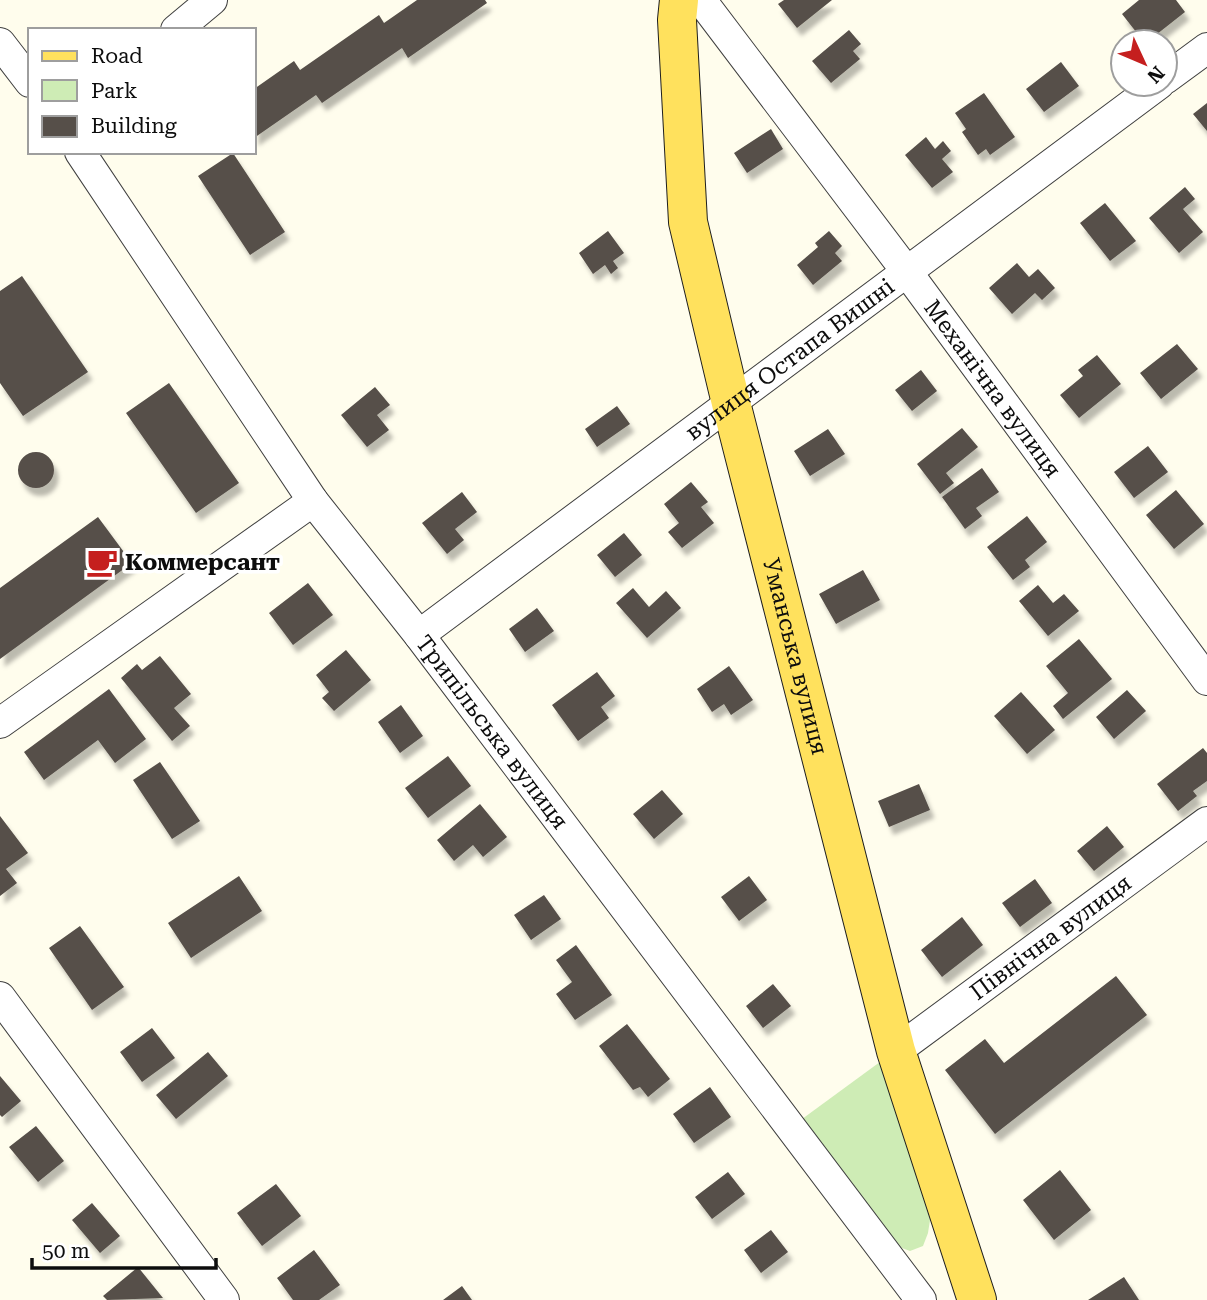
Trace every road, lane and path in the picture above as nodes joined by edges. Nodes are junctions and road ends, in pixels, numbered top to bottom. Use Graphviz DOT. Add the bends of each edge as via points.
graph roads {
  1 [pos="212,0"];
  2 [pos="679,0"];
  3 [pos="701,0"];
  4 [pos="178,28"];
  5 [pos="0,43"];
  6 [pos="1207,48"];
  7 [pos="1179,69"];
  8 [pos="28,79"];
  9 [pos="1140,98"];
  10 [pos="81,154"];
  11 [pos="907,272"];
  12 [pos="731,403"];
  13 [pos="313,501"];
  14 [pos="419,635"];
  15 [pos="1207,680"];
  16 [pos="0,723"];
  17 [pos="1207,822"];
  18 [pos="0,998"];
  19 [pos="895,1051"];
  20 [pos="224,1300"];
  21 [pos="921,1300"];
  22 [pos="977,1300"];
  1 -- 4 [label="street"];
  2 -- 12 [label="main road, Уманська вулиця" via="688,222"];
  3 -- 11 [label="street, Механічна вулиця"];
  5 -- 8 [label="street"];
  6 -- 7 [label="street"];
  9 -- 11 [label="street, вулиця Остапа Вишні"];
  10 -- 13 [label="street, Трипільська вулиця"];
  11 -- 12 [label="street, вулиця Остапа Вишні"];
  11 -- 15 [label="street, Механічна вулиця"];
  12 -- 14 [label="street, вулиця Остапа Вишні"];
  12 -- 19 [label="main road, Уманська вулиця"];
  13 -- 14 [label="street, Трипільська вулиця"];
  13 -- 16 [label="street"];
  14 -- 21 [label="street, Трипільська вулиця"];
  17 -- 19 [label="street, Північна вулиця"];
  18 -- 20 [label="street"];
  19 -- 22 [label="main road, Уманська вулиця"];
}
